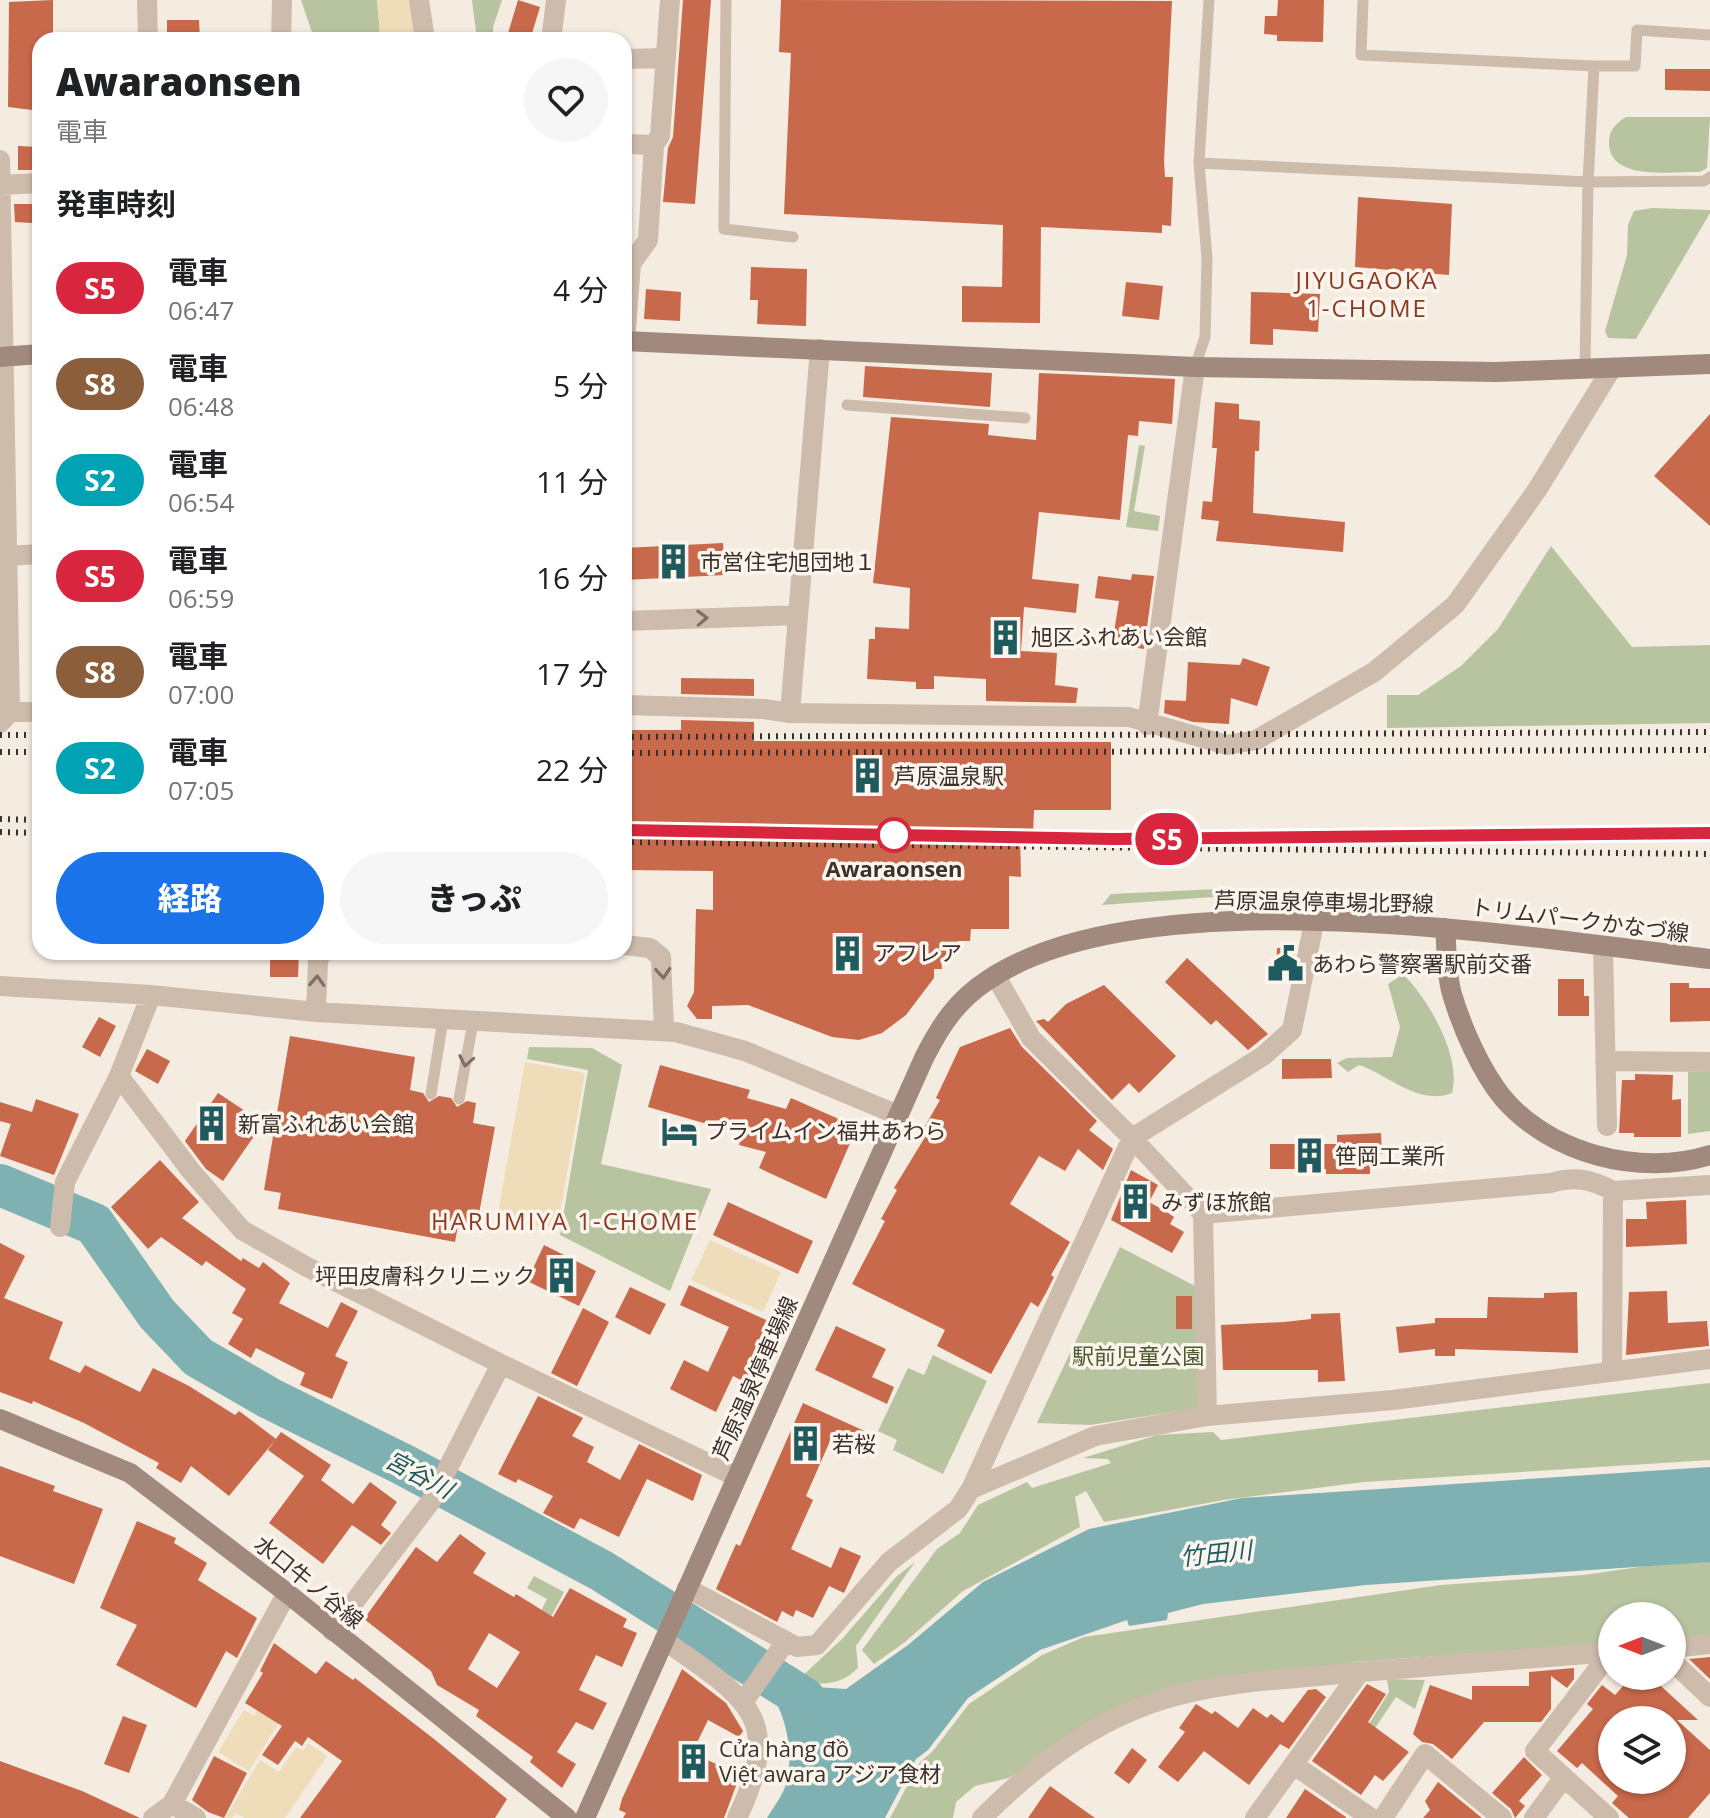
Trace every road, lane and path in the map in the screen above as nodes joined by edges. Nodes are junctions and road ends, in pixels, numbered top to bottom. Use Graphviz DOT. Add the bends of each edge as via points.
graph roads {
  1 [pos="147,0"];
  2 [pos="282,0"];
  3 [pos="419,0"];
  4 [pos="670,0"];
  5 [pos="726,0"];
  6 [pos="1209,0"];
  7 [pos="1363,0"];
  8 [pos="556,1"];
  9 [pos="148,32"];
  10 [pos="281,32"];
  11 [pos="424,32"];
  12 [pos="552,32"];
  13 [pos="1710,35"];
  14 [pos="666,58"];
  15 [pos="632,59"];
  16 [pos="1594,66"];
  17 [pos="632,144"];
  18 [pos="654,145"];
  19 [pos="0,160"];
  20 [pos="1199,163"];
  21 [pos="1710,177"];
  22 [pos="1588,182"];
  23 [pos="32,183"];
  24 [pos="0,185"];
  25 [pos="793,237"];
  26 [pos="632,263"];
  27 [pos="632,342"];
  28 [pos="820,349"];
  29 [pos="32,355"];
  30 [pos="1,357"];
  31 [pos="1710,364"];
  32 [pos="1195,367"];
  33 [pos="1585,368"];
  34 [pos="1612,368"];
  35 [pos="847,405"];
  36 [pos="1025,418"];
  37 [pos="32,554"];
  38 [pos="7,556"];
  39 [pos="797,615"];
  40 [pos="632,621"];
  41 [pos="632,705"];
  42 [pos="32,713"];
  43 [pos="790,713"];
  44 [pos="5,717"];
  45 [pos="1147,725"];
  46 [pos="1314,923"];
  47 [pos="1445,928"];
  48 [pos="632,946"];
  49 [pos="1603,947"];
  50 [pos="1710,959"];
  51 [pos="318,960"];
  52 [pos="995,975"];
  53 [pos="0,986"];
  54 [pos="151,995"];
  55 [pos="316,1012"];
  56 [pos="443,1020"];
  57 [pos="473,1022"];
  58 [pos="664,1031"];
  59 [pos="1605,1061"];
  60 [pos="1710,1062"];
  61 [pos="119,1076"];
  62 [pos="431,1094"];
  63 [pos="459,1099"];
  64 [pos="898,1115"];
  65 [pos="1607,1126"];
  66 [pos="1132,1138"];
  67 [pos="1710,1155"];
  68 [pos="1710,1185"];
  69 [pos="1613,1191"];
  70 [pos="1203,1214"];
  71 [pos="60,1223"];
  72 [pos="1710,1359"];
  73 [pos="501,1364"];
  74 [pos="1612,1369"];
  75 [pos="1207,1416"];
  76 [pos="0,1419"];
  77 [pos="737,1477"];
  78 [pos="971,1489"];
  79 [pos="287,1593"];
  80 [pos="683,1596"];
  81 [pos="332,1631"];
  82 [pos="664,1640"];
  83 [pos="786,1641"];
  84 [pos="1710,1644"];
  85 [pos="1686,1647"];
  86 [pos="1598,1653"];
  87 [pos="1598,1670"];
  88 [pos="1360,1672"];
  89 [pos="1686,1674"];
  90 [pos="1710,1697"];
  91 [pos="744,1701"];
  92 [pos="1294,1765"];
  93 [pos="1564,1777"];
  94 [pos="172,1804"];
  95 [pos="153,1818"];
  96 [pos="196,1818"];
  97 [pos="567,1818"];
  98 [pos="585,1818"];
  99 [pos="737,1818"];
  100 [pos="982,1818"];
  101 [pos="1255,1818"];
  102 [pos="1371,1818"];
  103 [pos="1383,1818"];
  104 [pos="1502,1818"];
  105 [pos="1534,1818"];
  106 [pos="1609,1818"];
  1 -- 9 [label="street"];
  2 -- 10 [label="street"];
  3 -- 11 [label="street"];
  4 -- 14 [label="street"];
  5 -- 25 [label="lane" via="724,229"];
  6 -- 20 [label="lane"];
  7 -- 16 [label="lane" via="1361,55"];
  8 -- 12 [label="street"];
  13 -- 16 [label="lane" via="1637,30 1635,66"];
  14 -- 15 [label="street"];
  14 -- 18 [label="street" via="660,136"];
  16 -- 22 [label="lane"];
  17 -- 18 [label="street"];
  18 -- 26 [label="street" via="648,240"];
  19 -- 24 [label="street"];
  20 -- 22 [label="lane"];
  20 -- 32 [label="lane" via="1207,258 1205,337"];
  21 -- 22 [label="lane"];
  22 -- 33 [label="lane"];
  23 -- 24 [label="street"];
  24 -- 30 [label="street"];
  27 -- 28 [label="main road"];
  28 -- 32 [label="main road"];
  28 -- 39 [label="street"];
  29 -- 30 [label="main road"];
  30 -- 38 [label="street"];
  31 -- 34 [label="main road"];
  32 -- 33 [label="main road" via="1496,372"];
  32 -- 45 [label="street"];
  33 -- 34 [label="main road"];
  34 -- 45 [label="street" via="1537,490 1455,605 1374,672 1256,740 1227,745"];
  35 -- 36 [label="lane"];
  37 -- 38 [label="street"];
  38 -- 44 [label="street"];
  40 -- 39 [label="street, one-way"];
  39 -- 43 [label="street"];
  41 -- 43 [label="street"];
  42 -- 44 [label="street"];
  43 -- 45 [label="street" via="1129,717"];
  46 -- 47 [label="main road, 芦原温泉停車場北野線"];
  46 -- 52 [label="main road, 芦原温泉停車場北野線" via="1174,926 1109,935 1032,957"];
  46 -- 66 [label="street" via="1292,1030 1263,1056"];
  47 -- 49 [label="main road, トリムパークかなづ線"];
  47 -- 67 [label="main road, 芦原温泉停車場北野線" via="1451,992 1459,1013 1486,1071 1521,1116 1570,1146 1608,1158 1654,1162"];
  48 -- 58 [label="street, one-way" via="650,948 661,957"];
  49 -- 50 [label="main road, トリムパークかなづ線"];
  49 -- 59 [label="street"];
  55 -- 51 [label="street, one-way"];
  52 -- 64 [label="main road, 芦原温泉停車場線" via="972,991 940,1027"];
  52 -- 66 [label="street" via="1031,1038"];
  53 -- 54 [label="street"];
  54 -- 55 [label="street"];
  54 -- 61 [label="street"];
  55 -- 56 [label="street"];
  56 -- 57 [label="street"];
  56 -- 62 [label="lane"];
  57 -- 58 [label="street"];
  57 -- 63 [label="lane, one-way"];
  58 -- 64 [label="street" via="745,1051"];
  59 -- 60 [label="street"];
  59 -- 65 [label="street"];
  61 -- 71 [label="street" via="65,1182"];
  61 -- 73 [label="street" via="242,1230"];
  64 -- 77 [label="main road, 芦原温泉停車場線"];
  66 -- 70 [label="street"];
  66 -- 78 [label="street"];
  68 -- 69 [label="street"];
  69 -- 70 [label="street" via="1571,1177"];
  69 -- 74 [label="street"];
  70 -- 75 [label="street"];
  72 -- 74 [label="street"];
  73 -- 77 [label="street"];
  73 -- 81 [label="street" via="431,1501"];
  74 -- 75 [label="street" via="1393,1400"];
  75 -- 78 [label="street" via="1095,1436"];
  76 -- 79 [label="main road, 水口牛ノ谷線" via="130,1473"];
  77 -- 80 [label="main road, 芦原温泉停車場線"];
  78 -- 83 [label="street" via="958,1509 889,1562 817,1645 797,1647"];
  79 -- 81 [label="main road, 水口牛ノ谷線"];
  79 -- 94 [label="street"];
  80 -- 82 [label="main road, 芦原温泉停車場線"];
  80 -- 83 [label="street"];
  81 -- 97 [label="main road, 水口牛ノ谷線"];
  82 -- 91 [label="street"];
  82 -- 98 [label="main road, 芦原温泉停車場線"];
  83 -- 91 [label="street"];
  84 -- 85 [label="street"];
  86 -- 88 [label="street"];
  87 -- 93 [label="street" via="1535,1751"];
  88 -- 92 [label="street"];
  88 -- 100 [label="street" via="1201,1691 1140,1707 1083,1734 1026,1775"];
  89 -- 90 [label="street"];
  91 -- 99 [label="street" via="759,1737 753,1784"];
  92 -- 101 [label="street"];
  92 -- 102 [label="street"];
  93 -- 105 [label="street"];
  93 -- 106 [label="street"];
  94 -- 95 [label="street"];
  94 -- 96 [label="street"];
  103 -- 104 [label="street" via="1425,1754"];
}
